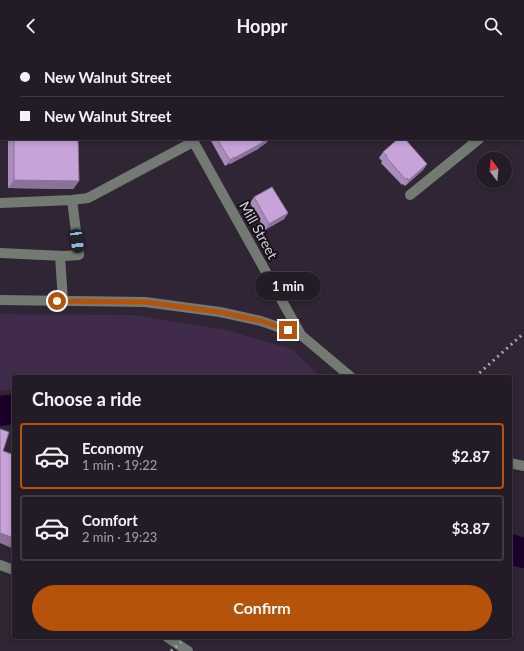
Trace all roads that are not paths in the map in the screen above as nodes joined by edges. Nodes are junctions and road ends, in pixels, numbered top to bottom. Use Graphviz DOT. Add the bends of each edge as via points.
graph roads {
  1 [pos="192,140"];
  2 [pos="477,140"];
  3 [pos="410,195"];
  4 [pos="72,200"];
  5 [pos="0,204"];
  6 [pos="0,254"];
  7 [pos="60,256"];
  8 [pos="0,300"];
  9 [pos="64,301"];
  10 [pos="301,335"];
  11 [pos="349,375"];
  12 [pos="512,463"];
  13 [pos="524,466"];
  14 [pos="0,565"];
  15 [pos="12,569"];
  16 [pos="170,639"];
  17 [pos="188,651"];
  1 -- 4 [label="street" via="88,198"];
  1 -- 10 [label="street, Mill Street"];
  2 -- 3 [label="street"];
  4 -- 5 [label="street"];
  4 -- 7 [label="street" via="79,255"];
  6 -- 7 [label="street"];
  7 -- 9 [label="street"];
  8 -- 9 [label="street"];
  9 -- 10 [label="street" via="145,302 220,312 261,321"];
  10 -- 11 [label="street"];
  12 -- 13 [label="street"];
  14 -- 15 [label="street"];
  16 -- 17 [label="street"];
}
